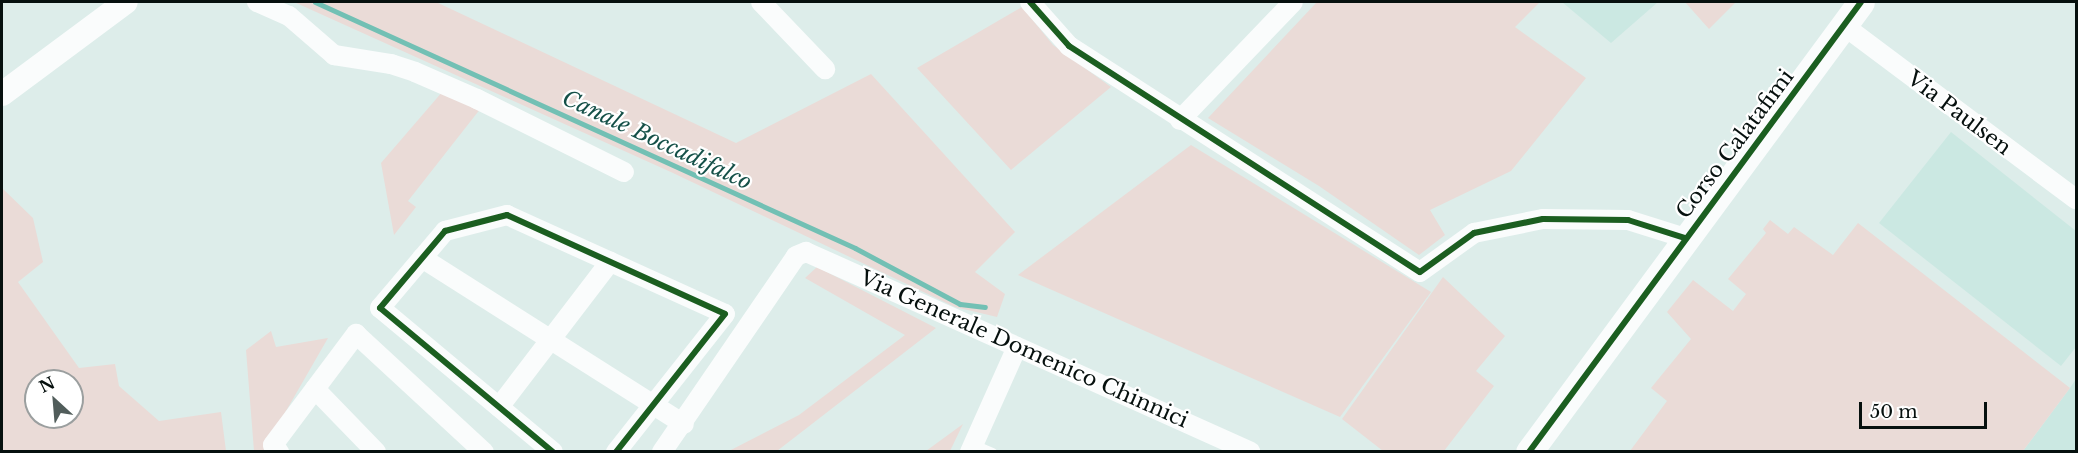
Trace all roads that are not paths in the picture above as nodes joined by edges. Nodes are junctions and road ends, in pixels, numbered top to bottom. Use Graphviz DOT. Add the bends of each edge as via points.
graph roads {
  1 [pos="126,2"];
  2 [pos="257,2"];
  3 [pos="761,2"];
  4 [pos="1030,2"];
  5 [pos="1293,2"];
  6 [pos="1862,2"];
  7 [pos="1843,25"];
  8 [pos="825,69"];
  9 [pos="2,94"];
  10 [pos="1180,120"];
  11 [pos="624,172"];
  12 [pos="2076,199"];
  13 [pos="1685,238"];
  14 [pos="423,258"];
  15 [pos="610,262"];
  16 [pos="552,338"];
  17 [pos="1017,347"];
  18 [pos="315,389"];
  19 [pos="655,403"];
  20 [pos="499,407"];
  21 [pos="684,424"];
  22 [pos="473,448"];
  23 [pos="972,448"];
  24 [pos="279,452"];
  25 [pos="376,452"];
  26 [pos="553,452"];
  27 [pos="616,452"];
  28 [pos="662,452"];
  29 [pos="992,452"];
  30 [pos="1251,452"];
  31 [pos="1529,452"];
  1 -- 9 [label="street"];
  2 -- 11 [label="street" via="289,16 334,55 400,66 477,99"];
  3 -- 8 [label="street"];
  4 -- 10 [label="street" via="1069,46"];
  5 -- 10 [label="street"];
  6 -- 7 [label="main road, Corso Calatafimi"];
  7 -- 12 [label="street, Via Paulsen"];
  7 -- 13 [label="main road, Corso Calatafimi"];
  10 -- 13 [label="street" via="1420,272 1474,233 1543,219 1628,220"];
  13 -- 31 [label="main road, Corso Calatafimi"];
  14 -- 15 [label="street" via="445,231 507,215"];
  14 -- 16 [label="street"];
  14 -- 20 [label="street" via="380,308"];
  15 -- 16 [label="street"];
  15 -- 19 [label="street" via="724,314"];
  16 -- 19 [label="street"];
  16 -- 20 [label="street"];
  17 -- 21 [label="street, Via Generale Domenico Chinnici" via="806,252 796,256"];
  17 -- 23 [label="street"];
  17 -- 30 [label="street, Via Generale Domenico Chinnici"];
  18 -- 22 [label="street" via="356,334"];
  18 -- 24 [label="street" via="273,445"];
  18 -- 25 [label="street"];
  19 -- 21 [label="street"];
  19 -- 27 [label="street"];
  20 -- 26 [label="street"];
  21 -- 28 [label="street"];
  23 -- 29 [label="lane"];
}
